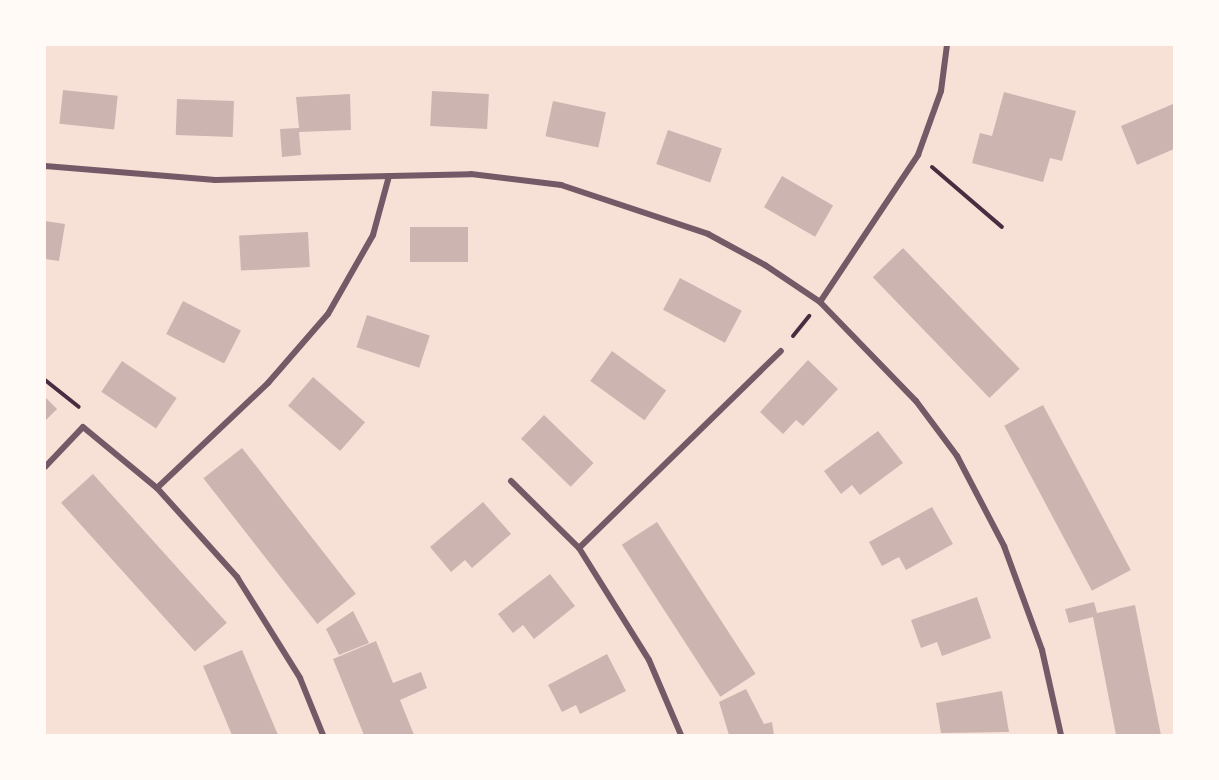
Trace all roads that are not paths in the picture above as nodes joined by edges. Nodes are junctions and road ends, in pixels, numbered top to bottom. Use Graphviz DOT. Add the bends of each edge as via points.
graph roads {
  1 [pos="946,45"];
  2 [pos="45,166"];
  3 [pos="389,176"];
  4 [pos="820,302"];
  5 [pos="781,351"];
  6 [pos="45,468"];
  7 [pos="511,481"];
  8 [pos="157,488"];
  9 [pos="579,548"];
  10 [pos="323,735"];
  11 [pos="681,735"];
  12 [pos="1061,735"];
  1 -- 4 [label="street" via="941,91 918,154"];
  2 -- 3 [label="street" via="215,180"];
  3 -- 4 [label="street" via="471,174 561,185 636,206 708,234"];
  3 -- 8 [label="street" via="373,235 328,314 268,383"];
  4 -- 12 [label="street" via="916,400 957,456 1007,557 1041,650"];
  5 -- 9 [label="street"];
  6 -- 8 [label="street" via="83,428"];
  7 -- 9 [label="street"];
  8 -- 10 [label="street" via="237,577 300,678"];
  9 -- 11 [label="street" via="649,660"];
}
